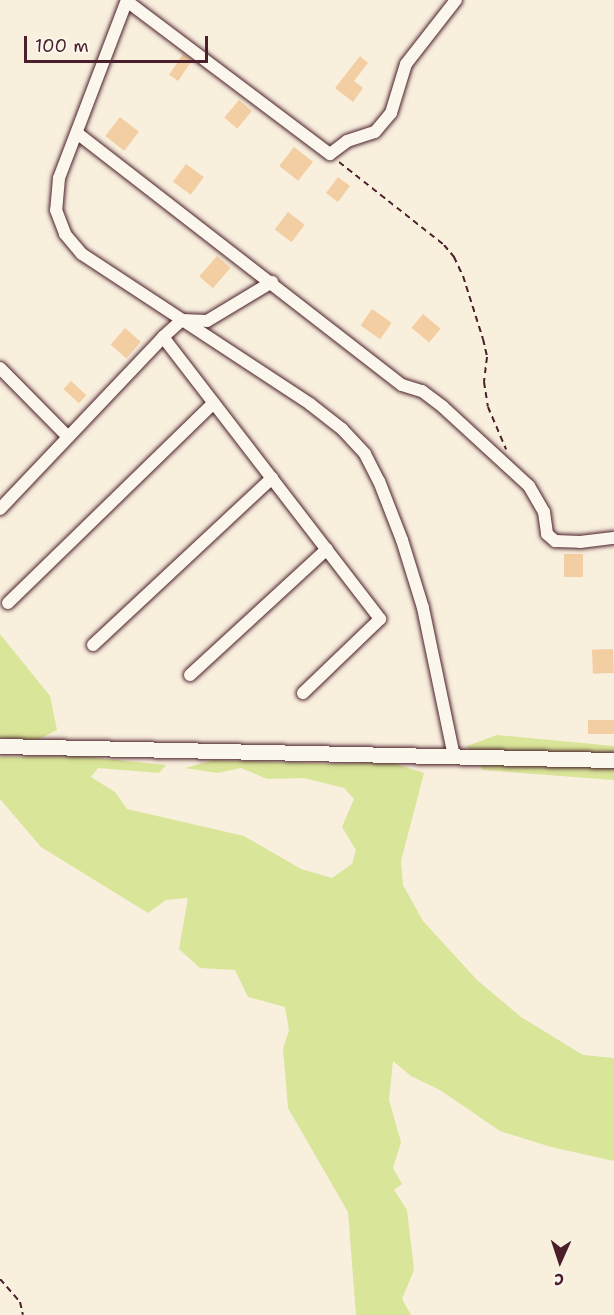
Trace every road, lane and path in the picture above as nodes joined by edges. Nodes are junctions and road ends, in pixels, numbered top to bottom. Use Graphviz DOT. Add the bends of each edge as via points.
graph roads {
  1 [pos="456,0"];
  2 [pos="128,1"];
  3 [pos="77,133"];
  4 [pos="330,154"];
  5 [pos="272,282"];
  6 [pos="182,320"];
  7 [pos="163,337"];
  8 [pos="0,368"];
  9 [pos="214,403"];
  10 [pos="69,437"];
  11 [pos="518,476"];
  12 [pos="272,478"];
  13 [pos="0,509"];
  14 [pos="614,538"];
  15 [pos="327,549"];
  16 [pos="8,603"];
  17 [pos="93,645"];
  18 [pos="190,675"];
  19 [pos="303,693"];
  20 [pos="0,746"];
  21 [pos="454,756"];
  22 [pos="614,760"];
  23 [pos="0,1279"];
  24 [pos="23,1315"];
  1 -- 4 [label="street" via="406,64 391,113 375,132 347,141"];
  2 -- 3 [label="street"];
  2 -- 4 [label="street"];
  3 -- 5 [label="street"];
  3 -- 6 [label="street" via="59,178 56,210 65,234 82,254"];
  4 -- 11 [label="path" via="444,245 453,257 464,276 483,339 488,407"];
  5 -- 6 [label="street" via="207,321"];
  5 -- 11 [label="street" via="402,385 422,391 443,407"];
  6 -- 7 [label="street"];
  6 -- 21 [label="street" via="310,404 342,429 365,454 402,540 423,608"];
  7 -- 9 [label="street"];
  7 -- 10 [label="street"];
  8 -- 10 [label="street"];
  9 -- 12 [label="street"];
  9 -- 16 [label="street"];
  10 -- 13 [label="street"];
  11 -- 14 [label="street" via="529,486 544,512 547,534 555,541 580,543"];
  12 -- 15 [label="street"];
  12 -- 17 [label="street"];
  15 -- 18 [label="street"];
  15 -- 19 [label="street" via="380,619"];
  20 -- 21 [label="street"];
  21 -- 22 [label="street"];
  23 -- 24 [label="path" via="20,1302"];
}
